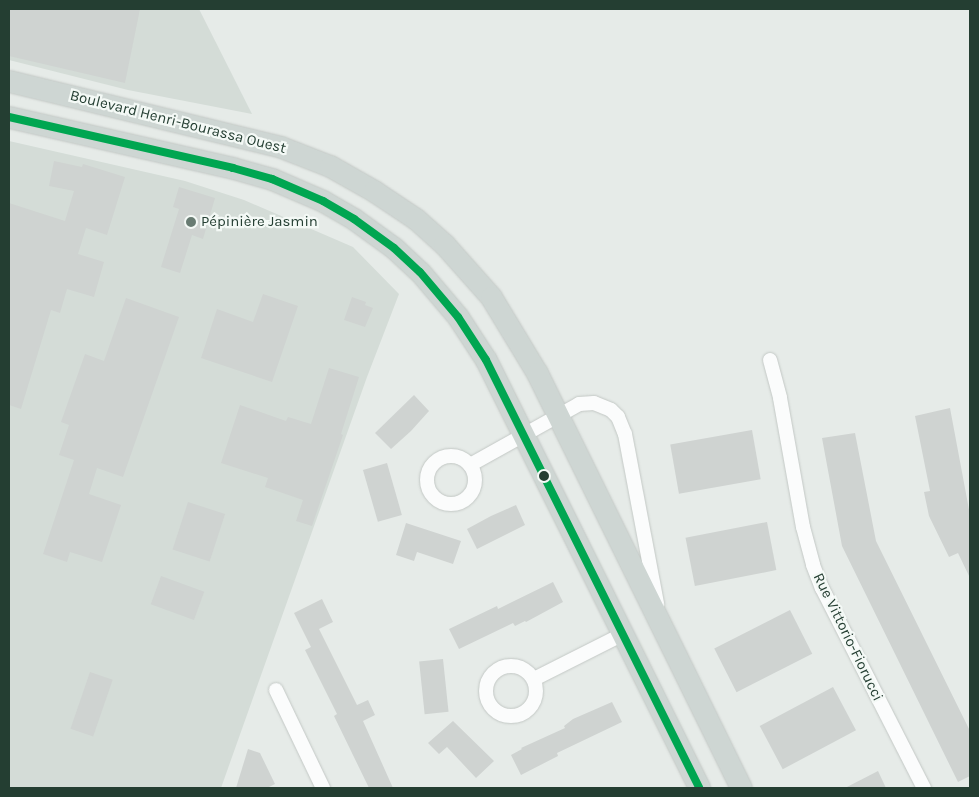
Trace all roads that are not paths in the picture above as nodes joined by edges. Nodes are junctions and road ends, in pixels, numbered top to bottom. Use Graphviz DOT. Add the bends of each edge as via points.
graph roads {
  1 [pos="9,81"];
  2 [pos="9,117"];
  3 [pos="770,360"];
  4 [pos="558,415"];
  5 [pos="524,434"];
  6 [pos="470,464"];
  7 [pos="661,626"];
  8 [pos="624,634"];
  9 [pos="534,679"];
  10 [pos="276,690"];
  11 [pos="323,788"];
  12 [pos="699,788"];
  13 [pos="741,788"];
  14 [pos="924,788"];
  1 -- 4 [label="main road, Boulevard Henri-Bourassa Ouest" via="281,147 330,166 374,191 429,230 480,283 526,353"];
  2 -- 5 [label="main road, Boulevard Henri-Bourassa Ouest" via="251,173 308,194 354,219 394,248 446,302 486,360"];
  3 -- 14 [label="street, Rue Vittorio-Fiorucci" via="813,565"];
  4 -- 5 [label="street"];
  4 -- 7 [label="main road, Boulevard Henri-Bourassa Ouest"];
  4 -- 7 [label="street, Boulevard Henri-Bourassa Ouest" via="579,404 594,404 611,410 622,424"];
  5 -- 6 [label="street"];
  5 -- 8 [label="main road, Boulevard Henri-Bourassa Ouest"];
  7 -- 13 [label="main road, Boulevard Henri-Bourassa Ouest"];
  8 -- 9 [label="street"];
  8 -- 12 [label="main road, Boulevard Henri-Bourassa Ouest"];
  10 -- 11 [label="street"];
}
